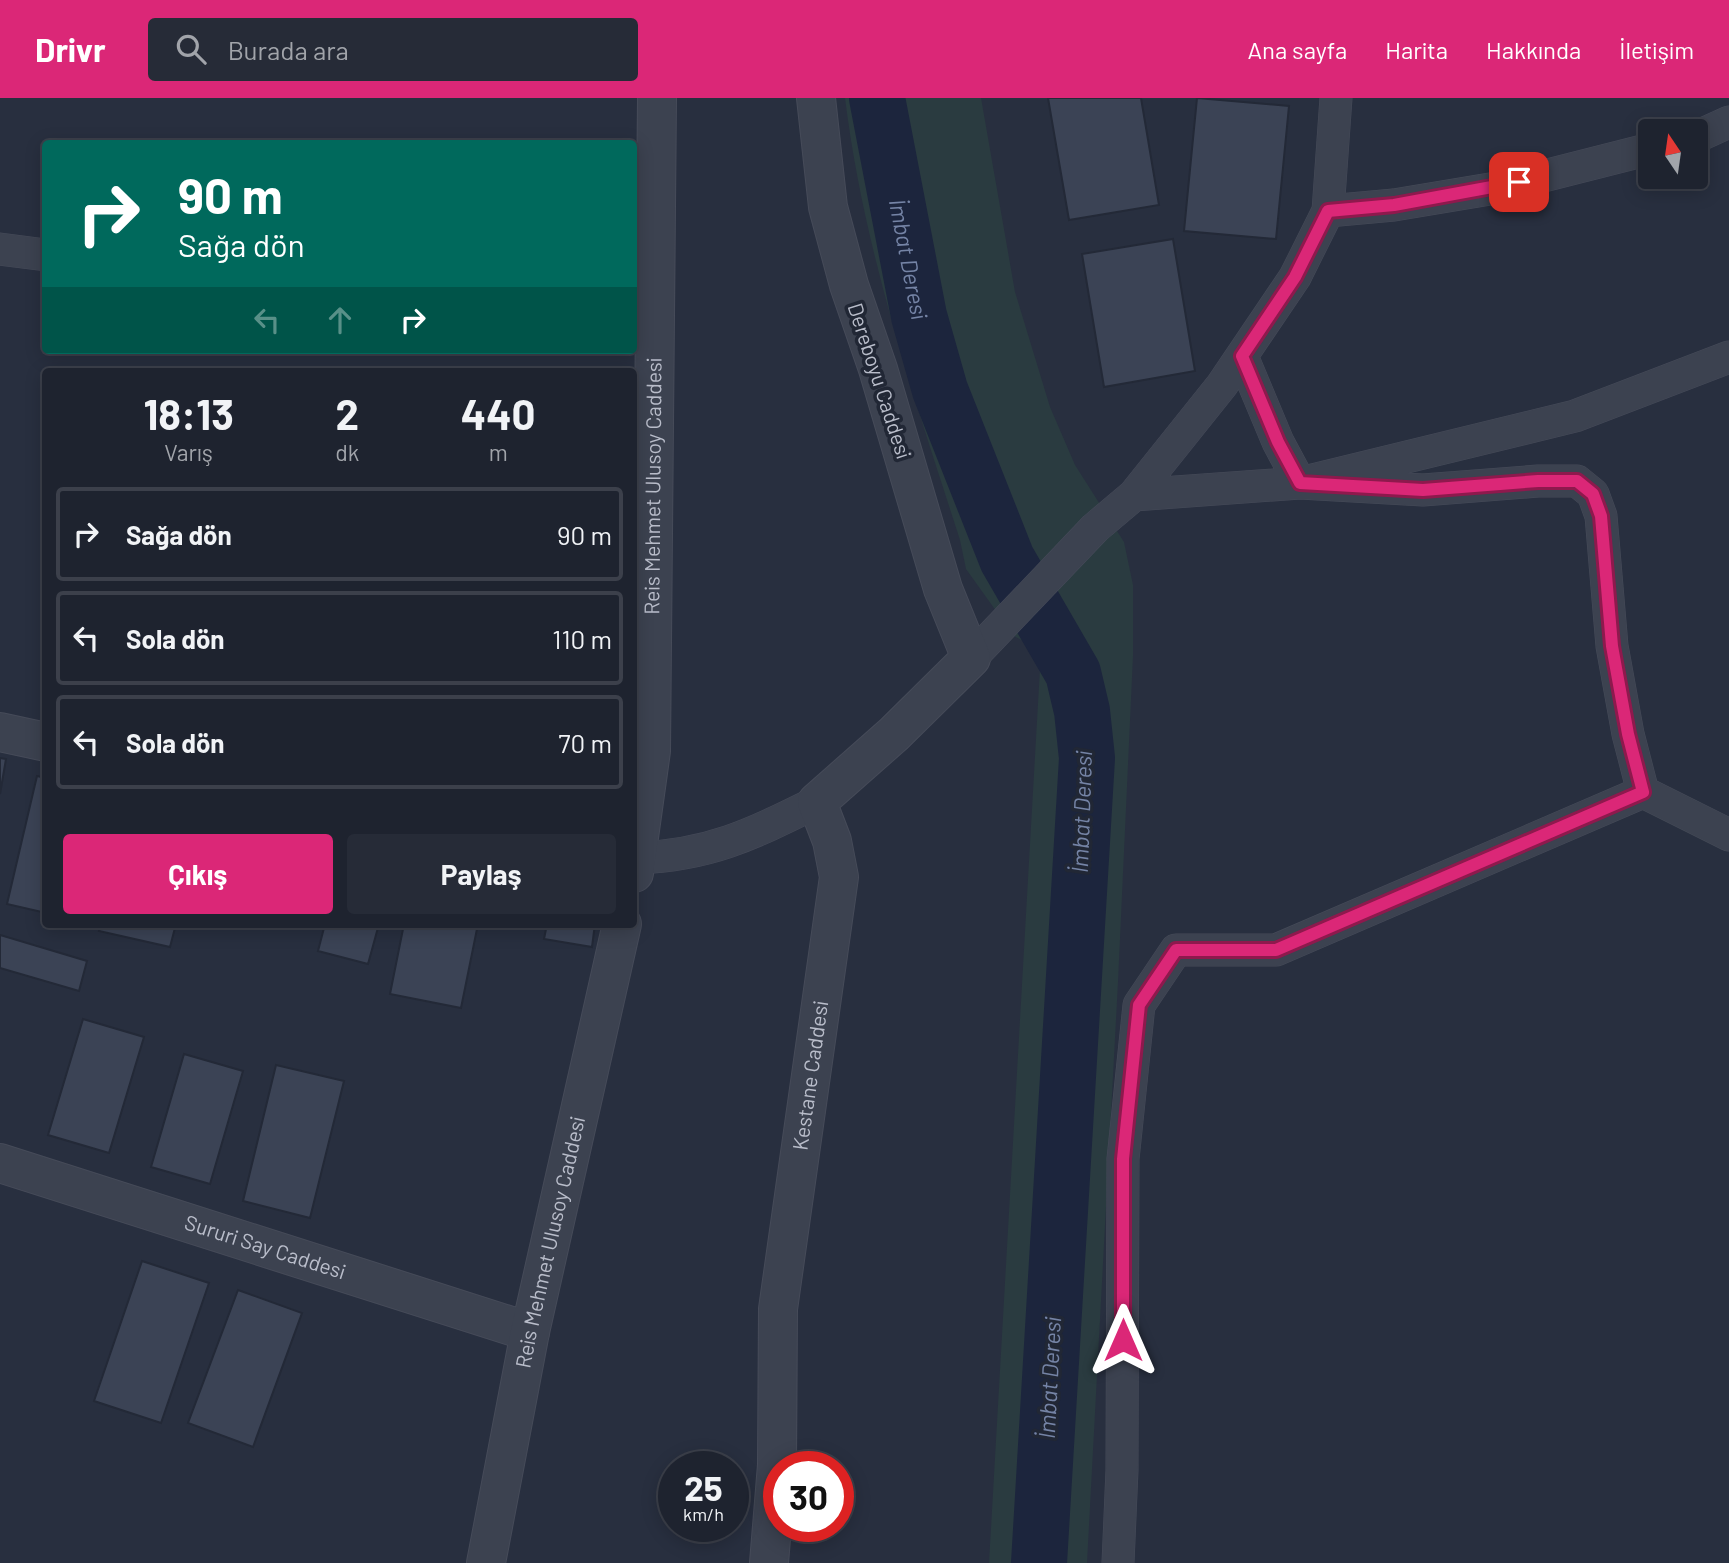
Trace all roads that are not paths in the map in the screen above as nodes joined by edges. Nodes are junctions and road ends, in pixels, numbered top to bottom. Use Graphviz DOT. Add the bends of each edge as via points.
graph roads {
  1 [pos="657,98"];
  2 [pos="816,98"];
  3 [pos="1336,98"];
  4 [pos="1729,122"];
  5 [pos="1708,132"];
  6 [pos="1638,152"];
  7 [pos="1328,211"];
  8 [pos="0,249"];
  9 [pos="42,254"];
  10 [pos="644,330"];
  11 [pos="1242,356"];
  12 [pos="1729,357"];
  13 [pos="1300,483"];
  14 [pos="1134,495"];
  15 [pos="971,658"];
  16 [pos="0,732"];
  17 [pos="42,740"];
  18 [pos="1643,792"];
  19 [pos="817,802"];
  20 [pos="1729,835"];
  21 [pos="637,849"];
  22 [pos="637,863"];
  23 [pos="621,928"];
  24 [pos="0,1163"];
  25 [pos="530,1332"];
  26 [pos="486,1563"];
  27 [pos="769,1563"];
  28 [pos="1118,1563"];
  1 -- 10 [label="street, Reis Mehmet Ulusoy Caddesi"];
  2 -- 15 [label="street, Dereboyu Caddesi" via="828,207 849,285 943,589"];
  3 -- 7 [label="street"];
  4 -- 5 [label="street"];
  6 -- 7 [label="street" via="1496,188"];
  7 -- 11 [label="street" via="1295,277"];
  8 -- 9 [label="street"];
  10 -- 21 [label="street, Reis Mehmet Ulusoy Caddesi" via="651,751"];
  11 -- 13 [label="street"];
  11 -- 14 [label="street"];
  12 -- 13 [label="street" via="1575,416"];
  13 -- 14 [label="street"];
  13 -- 18 [label="street" via="1423,490 1577,481 1593,494 1601,516 1612,646"];
  14 -- 15 [label="street" via="1095,528"];
  15 -- 19 [label="street"];
  16 -- 17 [label="street"];
  18 -- 20 [label="street"];
  18 -- 28 [label="street" via="1276,950 1176,950 1139,1005 1123,1159"];
  19 -- 22 [label="street" via="744,838"];
  19 -- 27 [label="street, Kestane Caddesi" via="835,850 839,877 778,1309 777,1465"];
  23 -- 25 [label="street, Reis Mehmet Ulusoy Caddesi"];
  24 -- 25 [label="street, Sururi Say Caddesi"];
  25 -- 26 [label="street, Reis Mehmet Ulusoy Caddesi"];
}
